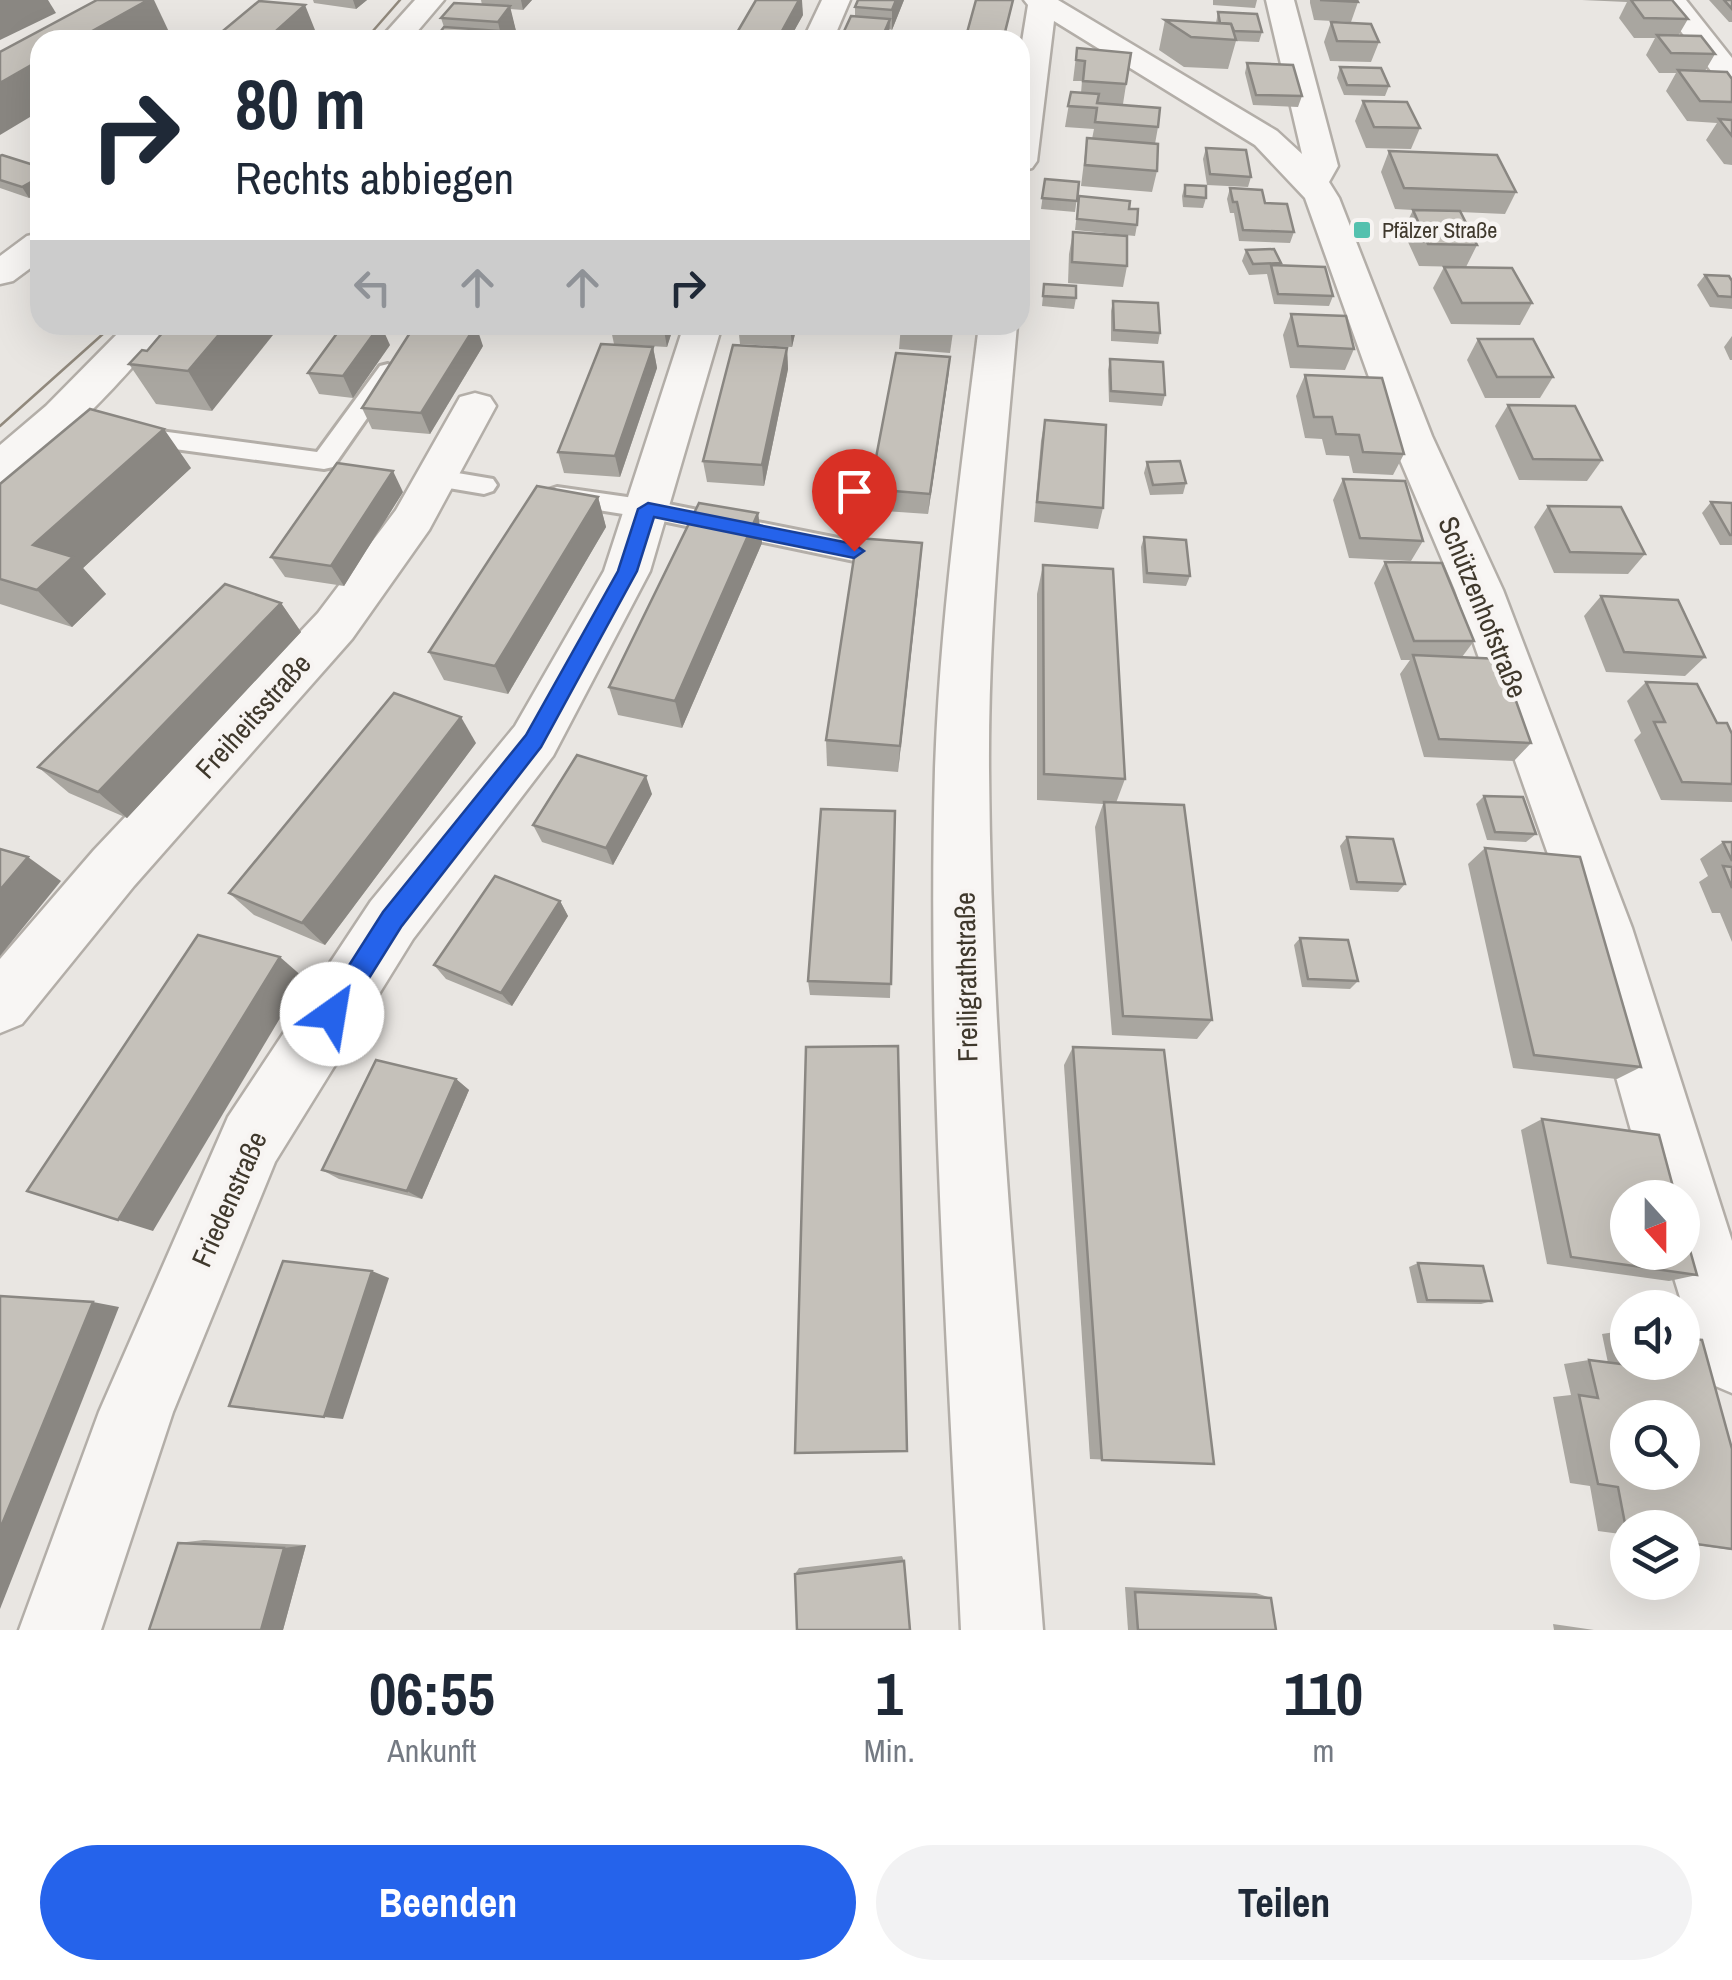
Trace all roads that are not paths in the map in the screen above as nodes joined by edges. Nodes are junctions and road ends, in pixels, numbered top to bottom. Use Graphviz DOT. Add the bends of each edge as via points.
graph roads {
  1 [pos="430,0"];
  2 [pos="836,0"];
  3 [pos="1280,0"];
  4 [pos="1671,0"];
  5 [pos="1040,1"];
  6 [pos="403,30"];
  7 [pos="822,30"];
  8 [pos="1732,78"];
  9 [pos="1030,81"];
  10 [pos="1312,182"];
  11 [pos="30,236"];
  12 [pos="0,273"];
  13 [pos="140,335"];
  14 [pos="700,335"];
  15 [pos="997,335"];
  16 [pos="398,356"];
  17 [pos="474,406"];
  18 [pos="112,432"];
  19 [pos="324,461"];
  20 [pos="354,466"];
  21 [pos="0,468"];
  22 [pos="434,478"];
  23 [pos="484,485"];
  24 [pos="553,495"];
  25 [pos="648,509"];
  26 [pos="888,558"];
  27 [pos="0,1004"];
  28 [pos="1732,1356"];
  29 [pos="60,1630"];
  30 [pos="1002,1630"];
  1 -- 6 [label="street"];
  2 -- 7 [label="street"];
  3 -- 10 [label="street" via="1315,130 1321,166"];
  4 -- 8 [label="street"];
  5 -- 9 [label="street"];
  5 -- 10 [label="street, Schützenhofstraße" via="1266,138"];
  10 -- 28 [label="street, Schützenhofstraße" via="1479,590 1603,928"];
  11 -- 12 [label="street"];
  13 -- 21 [label="street" via="66,426"];
  14 -- 25 [label="street, Friedenstraße"];
  15 -- 30 [label="street, Freiligrathstraße" via="972,576 962,768 967,1056"];
  16 -- 19 [label="lane"];
  17 -- 22 [label="street, Freiheitsstraße"];
  18 -- 19 [label="lane"];
  19 -- 20 [label="lane"];
  22 -- 23 [label="lane"];
  22 -- 27 [label="street, Freiheitsstraße" via="413,519 334,626"];
  24 -- 25 [label="lane"];
  25 -- 26 [label="lane"];
  25 -- 29 [label="street, Friedenstraße" via="627,571 534,741 392,920 251,1140 136,1412"];
}
